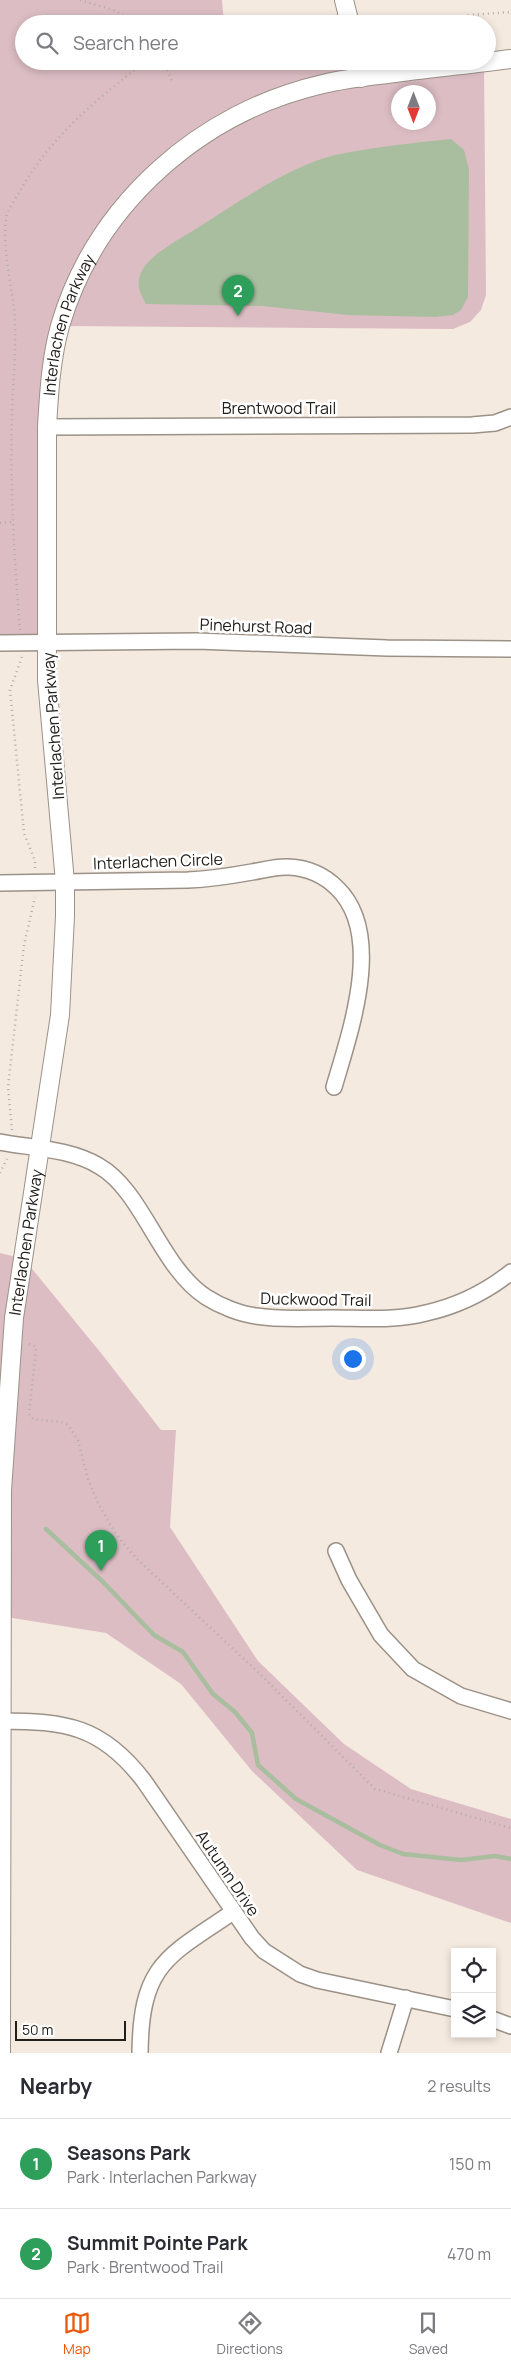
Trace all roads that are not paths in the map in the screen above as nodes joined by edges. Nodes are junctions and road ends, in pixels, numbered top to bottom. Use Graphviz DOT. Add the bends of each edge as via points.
graph roads {
  1 [pos="344,0"];
  2 [pos="348,15"];
  3 [pos="511,59"];
  4 [pos="496,60"];
  5 [pos="358,70"];
  6 [pos="511,417"];
  7 [pos="47,427"];
  8 [pos="48,642"];
  9 [pos="0,643"];
  10 [pos="511,649"];
  11 [pos="65,882"];
  12 [pos="0,883"];
  13 [pos="334,1087"];
  14 [pos="6,1143"];
  15 [pos="42,1149"];
  16 [pos="511,1274"];
  17 [pos="336,1551"];
  18 [pos="511,1711"];
  19 [pos="1,1721"];
  20 [pos="233,1912"];
  21 [pos="1,1971"];
  22 [pos="406,1998"];
  23 [pos="451,2008"];
  24 [pos="496,2020"];
  25 [pos="511,2026"];
  26 [pos="2,2053"];
  27 [pos="140,2053"];
  28 [pos="389,2053"];
  1 -- 2 [label="street"];
  3 -- 4 [label="street, Interlachen Parkway"];
  5 -- 7 [label="street, Interlachen Parkway" via="246,110 206,131 175,154 126,204 89,256 60,326"];
  6 -- 7 [label="street, Brentwood Trail" via="472,425"];
  7 -- 8 [label="street, Interlachen Parkway"];
  8 -- 9 [label="street, Pinehurst Road"];
  8 -- 10 [label="street, Pinehurst Road" via="197,641"];
  8 -- 11 [label="street, Interlachen Parkway" via="47,680"];
  11 -- 12 [label="street"];
  11 -- 13 [label="street, Interlachen Circle" via="217,878 288,866 327,878 353,910 361,949 354,1019"];
  11 -- 15 [label="street, Interlachen Parkway" via="60,1016"];
  14 -- 15 [label="street, Duckwood Trail"];
  15 -- 16 [label="street, Duckwood Trail" via="80,1157 100,1166 128,1194 190,1284 207,1298 254,1316 389,1318 424,1314 450,1307 483,1292"];
  15 -- 19 [label="street, Interlachen Parkway" via="12,1342 2,1490"];
  17 -- 18 [label="street" via="381,1635 414,1669 462,1696"];
  19 -- 20 [label="street, Autumn Drive" via="52,1722 72,1726 115,1749 144,1781"];
  19 -- 21 [label="street, Interlachen Parkway"];
  20 -- 22 [label="street, Autumn Drive" via="264,1951 300,1974"];
  20 -- 27 [label="street" via="170,1956 157,1971 142,2007"];
  21 -- 26 [label="street, Interlachen Parkway"];
  22 -- 23 [label="street, Autumn Drive"];
  22 -- 28 [label="street"];
  24 -- 25 [label="street"];
}
